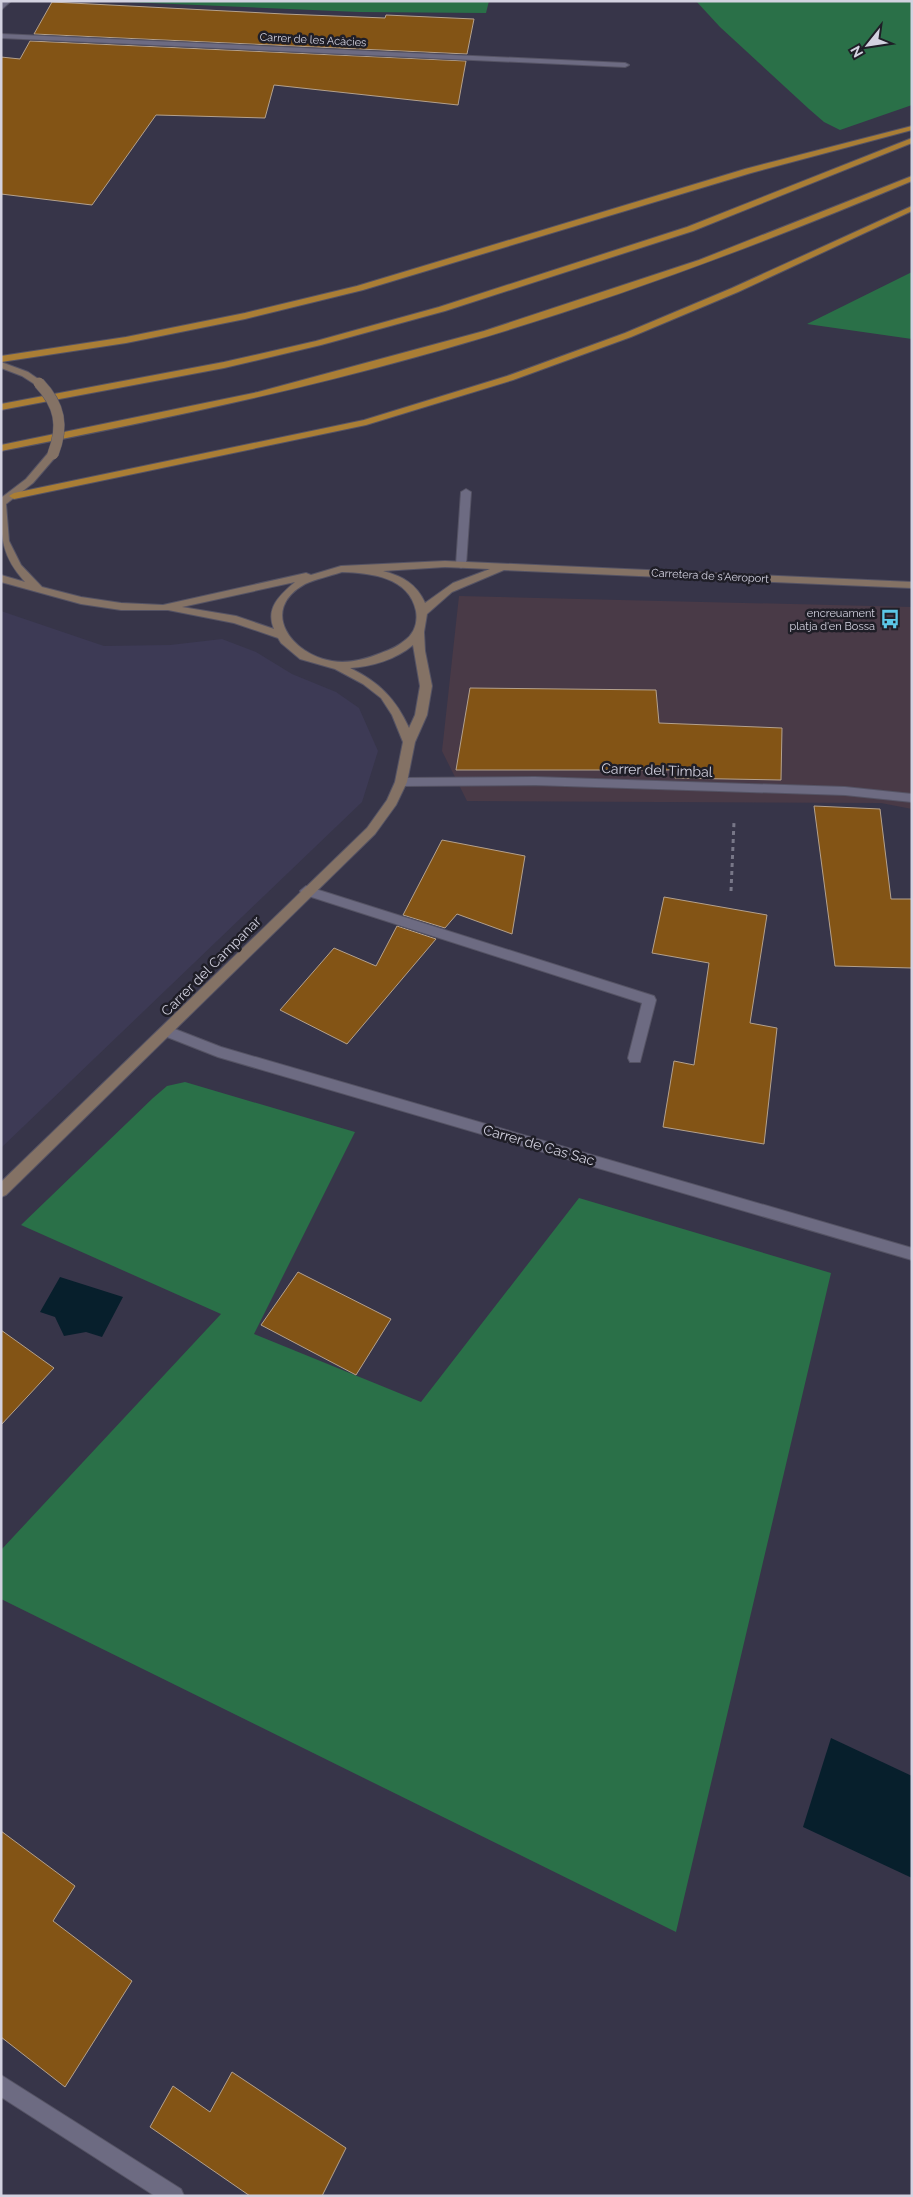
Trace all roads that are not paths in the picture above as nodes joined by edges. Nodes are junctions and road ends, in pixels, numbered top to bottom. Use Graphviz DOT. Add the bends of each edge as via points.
graph roads {
  1 [pos="8,1"];
  2 [pos="1,8"];
  3 [pos="1,36"];
  4 [pos="625,65"];
  5 [pos="912,128"];
  6 [pos="912,140"];
  7 [pos="912,178"];
  8 [pos="912,208"];
  9 [pos="1,358"];
  10 [pos="1,364"];
  11 [pos="1,407"];
  12 [pos="1,448"];
  13 [pos="466,492"];
  14 [pos="14,496"];
  15 [pos="1,503"];
  16 [pos="461,565"];
  17 [pos="509,567"];
  18 [pos="356,569"];
  19 [pos="325,572"];
  20 [pos="1,578"];
  21 [pos="912,585"];
  22 [pos="41,591"];
  23 [pos="163,608"];
  24 [pos="422,612"];
  25 [pos="419,633"];
  26 [pos="278,634"];
  27 [pos="334,665"];
  28 [pos="409,742"];
  29 [pos="401,782"];
  30 [pos="912,798"];
  31 [pos="306,891"];
  32 [pos="167,1031"];
  33 [pos="635,1058"];
  34 [pos="1,1191"];
  35 [pos="912,1254"];
  36 [pos="1,2085"];
  37 [pos="174,2196"];
  1 -- 2 [label="street"];
  3 -- 4 [label="street, Carrer de les Acàcies"];
  5 -- 9 [label="highway" via="748,172 360,288 126,340"];
  6 -- 11 [label="highway" via="690,229 442,309 224,365"];
  7 -- 12 [label="highway" via="722,255 470,338 260,394"];
  8 -- 14 [label="highway" via="628,335 510,378 366,422"];
  10 -- 14 [label="main road, bridge" via="39,383 55,402 61,417 61,432 53,454"];
  13 -- 16 [label="street"];
  14 -- 15 [label="main road"];
  15 -- 22 [label="main road" via="2,539 9,556 16,569"];
  16 -- 17 [label="main road, Carretera de s'Aeroport"];
  16 -- 18 [label="main road, Carretera de s'Aeroport"];
  17 -- 21 [label="main road, Carretera de s'Aeroport"];
  17 -- 24 [label="main road" via="449,588 436,596"];
  18 -- 19 [label="main road"];
  18 -- 24 [label="main road" via="376,572 402,582 414,591"];
  19 -- 23 [label="main road"];
  19 -- 26 [label="main road" via="303,581 278,603 275,618"];
  20 -- 22 [label="main road"];
  22 -- 23 [label="main road" via="109,607"];
  23 -- 26 [label="main road" via="236,620"];
  24 -- 25 [label="main road"];
  25 -- 27 [label="main road" via="385,659 358,665"];
  25 -- 28 [label="main road, Carrer del Campanar" via="426,686 421,715"];
  26 -- 27 [label="main road" via="294,651 314,661"];
  27 -- 28 [label="main road" via="365,679 385,694 398,712"];
  28 -- 29 [label="main road, Carrer del Campanar"];
  29 -- 30 [label="street, Carrer del Timbal" via="535,781 736,787 845,791"];
  29 -- 31 [label="main road, Carrer del Campanar" via="392,802 371,831"];
  31 -- 32 [label="main road, Carrer del Campanar"];
  31 -- 33 [label="street" via="650,1000"];
  32 -- 34 [label="main road, Carrer del Campanar"];
  32 -- 35 [label="street, Carrer de Cas Sac" via="227,1055"];
  36 -- 37 [label="street"];
}
